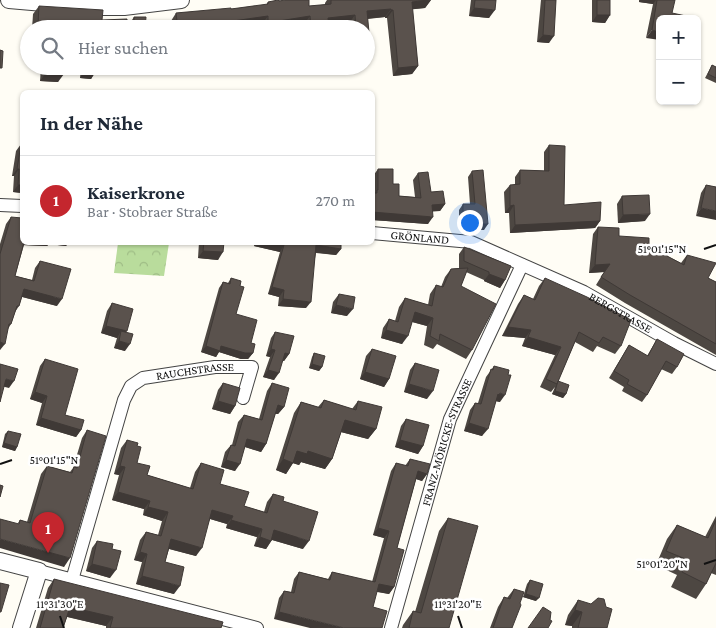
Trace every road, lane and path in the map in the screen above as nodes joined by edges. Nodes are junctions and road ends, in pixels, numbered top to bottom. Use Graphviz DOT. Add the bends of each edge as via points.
graph roads {
  1 [pos="9,0"];
  2 [pos="181,0"];
  3 [pos="0,205"];
  4 [pos="20,206"];
  5 [pos="375,234"];
  6 [pos="522,265"];
  7 [pos="716,364"];
  8 [pos="243,398"];
  9 [pos="0,560"];
  10 [pos="39,571"];
  11 [pos="72,580"];
  12 [pos="21,628"];
  13 [pos="257,628"];
  14 [pos="391,628"];
  1 -- 2 [label="street" via="90,7 124,7"];
  3 -- 4 [label="street"];
  5 -- 6 [label="street, GRÖNLAND" via="471,242"];
  6 -- 7 [label="street, BERGSTRASSE" via="584,292"];
  6 -- 14 [label="street, FRANZ-MÖRICKE-STRASSE" via="450,418"];
  8 -- 11 [label="street, RAUCHSTRASSE" via="252,367 215,367 143,378 131,386 124,400"];
  9 -- 10 [label="street"];
  10 -- 11 [label="street"];
  10 -- 12 [label="street"];
  11 -- 13 [label="street"];
}
